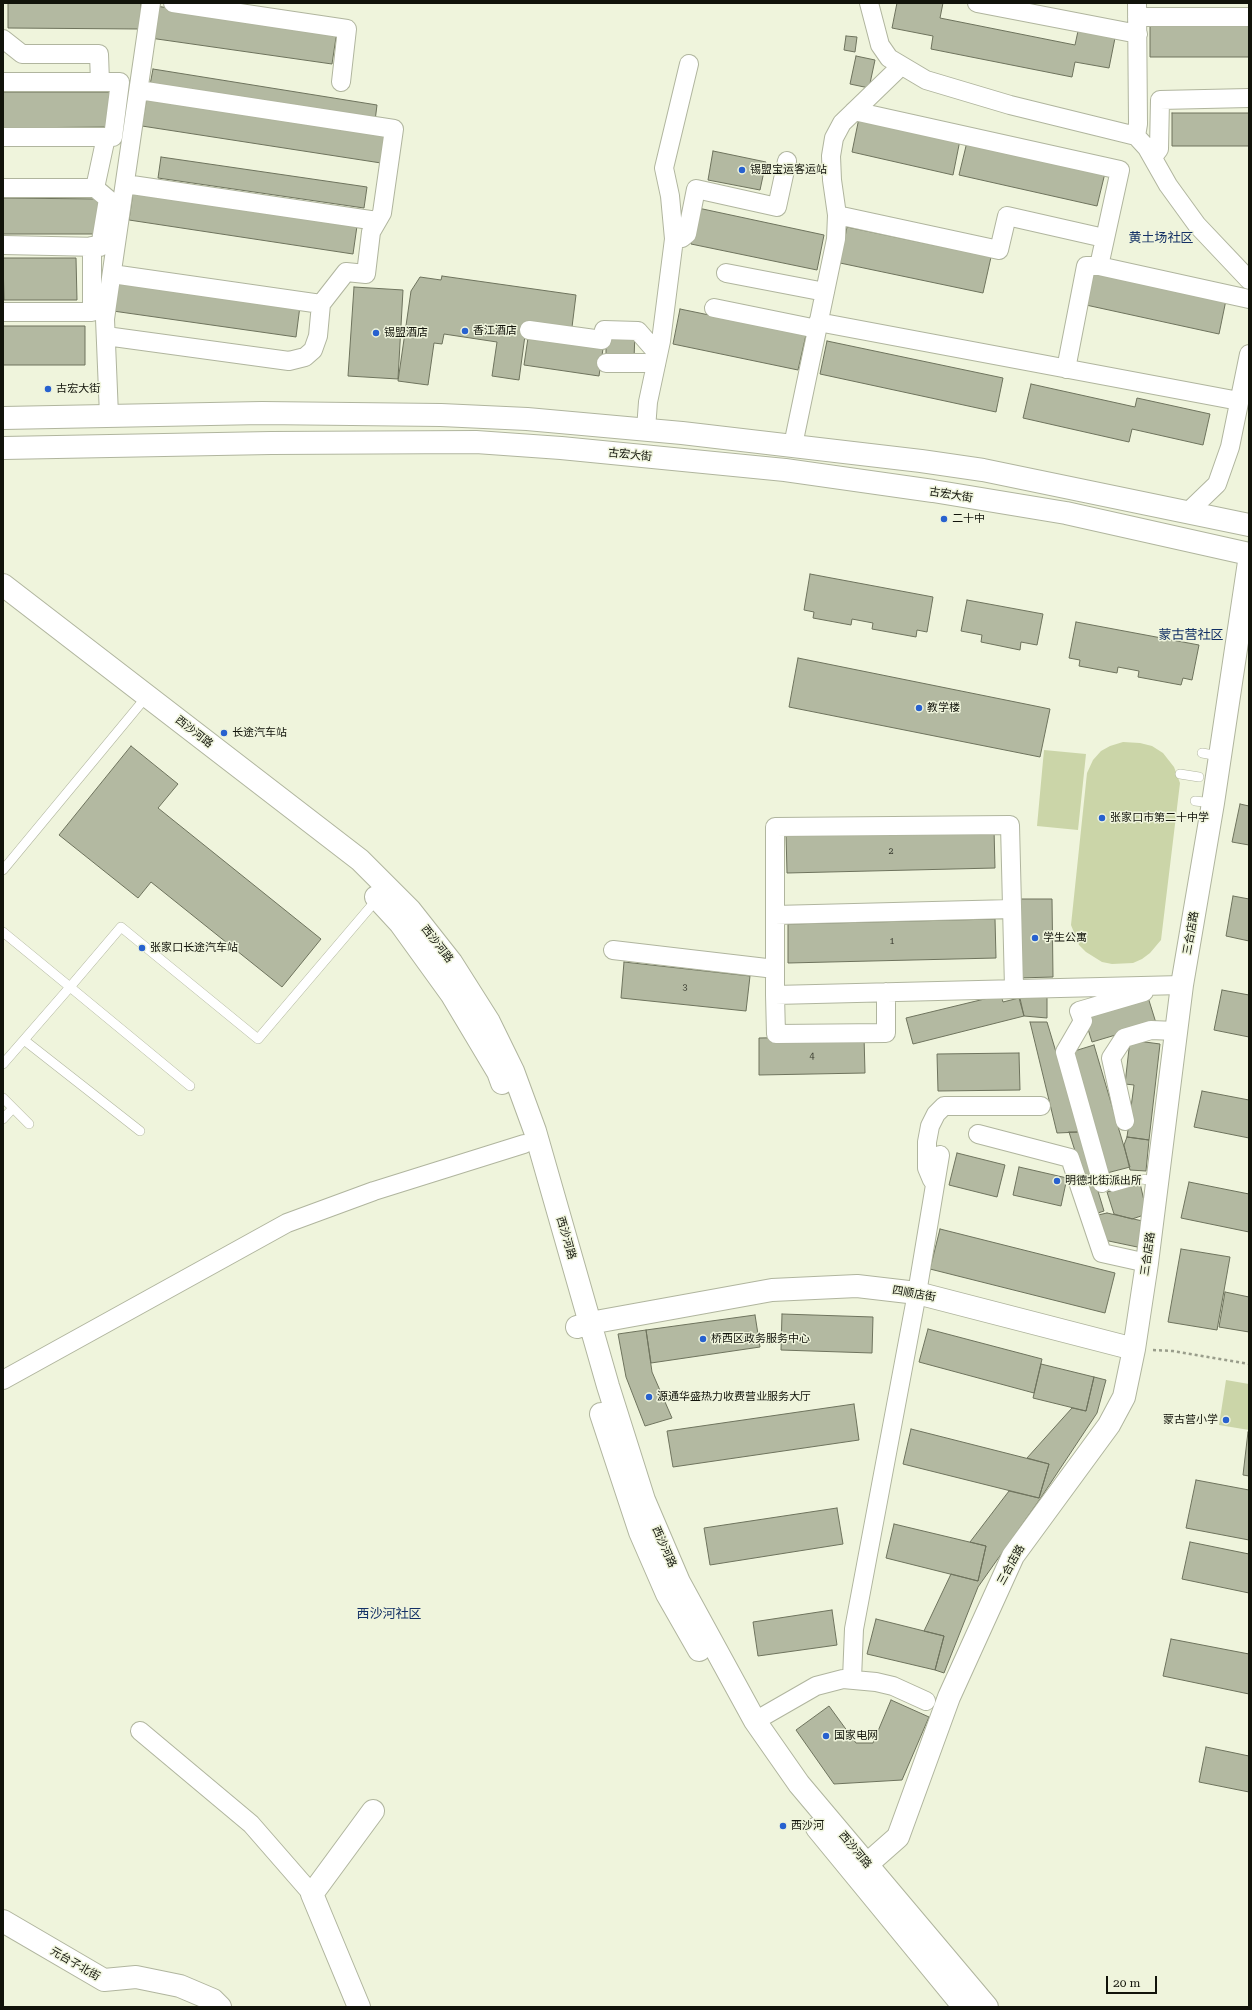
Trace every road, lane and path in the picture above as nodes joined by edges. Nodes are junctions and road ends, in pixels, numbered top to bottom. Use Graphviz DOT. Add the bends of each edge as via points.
graph roads {
  1 [pos="151,3"];
  2 [pos="173,3"];
  3 [pos="869,3"];
  4 [pos="977,3"];
  5 [pos="1249,17"];
  6 [pos="1137,18"];
  7 [pos="3,39"];
  8 [pos="689,64"];
  9 [pos="901,66"];
  10 [pos="3,82"];
  11 [pos="100,82"];
  12 [pos="341,82"];
  13 [pos="139,90"];
  14 [pos="1249,98"];
  15 [pos="854,111"];
  16 [pos="1136,136"];
  17 [pos="3,137"];
  18 [pos="106,137"];
  19 [pos="1153,157"];
  20 [pos="787,161"];
  21 [pos="125,184"];
  22 [pos="3,188"];
  23 [pos="95,188"];
  24 [pos="838,215"];
  25 [pos="377,221"];
  26 [pos="1104,238"];
  27 [pos="674,239"];
  28 [pos="3,245"];
  29 [pos="92,246"];
  30 [pos="1099,266"];
  31 [pos="726,273"];
  32 [pos="112,274"];
  33 [pos="1249,280"];
  34 [pos="825,292"];
  35 [pos="1249,299"];
  36 [pos="321,304"];
  37 [pos="714,308"];
  38 [pos="3,312"];
  39 [pos="818,326"];
  40 [pos="529,330"];
  41 [pos="106,336"];
  42 [pos="1249,354"];
  43 [pos="657,359"];
  44 [pos="606,363"];
  45 [pos="1066,369"];
  46 [pos="1239,401"];
  47 [pos="109,415"];
  48 [pos="3,418"];
  49 [pos="646,429"];
  50 [pos="793,444"];
  51 [pos="3,448"];
  52 [pos="1189,511"];
  53 [pos="1249,525"];
  54 [pos="1249,554"];
  55 [pos="1249,562"];
  56 [pos="3,585"];
  57 [pos="3,600"];
  58 [pos="143,701"];
  59 [pos="1180,774"];
  60 [pos="1199,777"];
  61 [pos="3,870"];
  62 [pos="383,893"];
  63 [pos="1012,909"];
  64 [pos="775,915"];
  65 [pos="3,932"];
  66 [pos="612,950"];
  67 [pos="775,969"];
  68 [pos="1182,985"];
  69 [pos="1096,986"];
  70 [pos="70,987"];
  71 [pos="1014,988"];
  72 [pos="1145,991"];
  73 [pos="886,992"];
  74 [pos="775,994"];
  75 [pos="1096,1006"];
  76 [pos="1176,1031"];
  77 [pos="24,1040"];
  78 [pos="3,1064"];
  79 [pos="190,1086"];
  80 [pos="3,1098"];
  81 [pos="1041,1106"];
  82 [pos="13,1108"];
  83 [pos="3,1118"];
  84 [pos="1125,1121"];
  85 [pos="29,1124"];
  86 [pos="140,1131"];
  87 [pos="978,1134"];
  88 [pos="524,1144"];
  89 [pos="940,1155"];
  90 [pos="1158,1181"];
  91 [pos="1108,1185"];
  92 [pos="934,1187"];
  93 [pos="1147,1263"];
  94 [pos="917,1293"];
  95 [pos="583,1325"];
  96 [pos="1134,1349"];
  97 [pos="1249,1364"];
  98 [pos="3,1380"];
  99 [pos="852,1679"];
  100 [pos="926,1701"];
  101 [pos="755,1721"];
  102 [pos="140,1731"];
  103 [pos="373,1812"];
  104 [pos="862,1870"];
  105 [pos="312,1894"];
  106 [pos="3,1921"];
  107 [pos="220,2007"];
  108 [pos="359,2007"];
  109 [pos="964,2007"];
  110 [pos="987,2007"];
  1 -- 13 [label="street"];
  2 -- 12 [label="street" via="348,29"];
  3 -- 9 [label="street" via="880,45 889,58"];
  4 -- 6 [label="street"];
  5 -- 6 [label="street"];
  6 -- 16 [label="street"];
  7 -- 11 [label="street" via="22,54 99,54"];
  8 -- 27 [label="street" via="664,168 672,208"];
  9 -- 15 [label="street"];
  9 -- 16 [label="street" via="926,80 1010,105"];
  10 -- 11 [label="street"];
  11 -- 18 [label="street" via="120,82 114,137"];
  13 -- 21 [label="street"];
  13 -- 25 [label="street" via="394,129 382,213"];
  14 -- 19 [label="street" via="1160,100 1159,149"];
  15 -- 24 [label="street" via="842,123 834,138 831,156"];
  15 -- 26 [label="street" via="1120,170"];
  16 -- 19 [label="street"];
  17 -- 18 [label="street"];
  18 -- 23 [label="street"];
  19 -- 33 [label="street" via="1168,185 1197,225"];
  20 -- 27 [label="street" via="777,207 696,189 687,234"];
  21 -- 25 [label="street"];
  21 -- 32 [label="street"];
  22 -- 23 [label="street"];
  23 -- 29 [label="street" via="108,199 100,247"];
  24 -- 26 [label="street" via="1000,250 1007,216"];
  24 -- 34 [label="street" via="836,239"];
  25 -- 36 [label="street" via="371,232 366,274 346,272"];
  26 -- 30 [label="street"];
  27 -- 43 [label="street"];
  28 -- 29 [label="street"];
  29 -- 38 [label="street" via="92,312"];
  30 -- 35 [label="street"];
  30 -- 45 [label="street" via="1086,266"];
  31 -- 34 [label="street"];
  32 -- 36 [label="street"];
  32 -- 41 [label="street" via="105,320"];
  34 -- 39 [label="street"];
  36 -- 41 [label="street" via="318,336 313,350 297,360"];
  37 -- 39 [label="street"];
  39 -- 45 [label="street"];
  39 -- 50 [label="street"];
  40 -- 43 [label="street" via="602,340 604,330 638,332"];
  41 -- 47 [label="street"];
  42 -- 46 [label="street"];
  43 -- 44 [label="street" via="645,363"];
  43 -- 49 [label="street" via="648,402"];
  45 -- 46 [label="street"];
  46 -- 52 [label="street" via="1230,447 1217,484"];
  47 -- 48 [label="street"];
  47 -- 49 [label="street" via="441,415"];
  49 -- 50 [label="street"];
  50 -- 52 [label="street" via="983,470"];
  51 -- 54 [label="street, 古宏大街" via="476,442 561,448 785,470 925,490 1066,513"];
  52 -- 53 [label="street"];
  55 -- 68 [label="street, 三合店路" via="1210,755"];
  56 -- 58 [label="street, 西沙河路"];
  57 -- 58 [label="street, 西沙河路"];
  58 -- 61 [label="lane"];
  58 -- 62 [label="street, 西沙河路" via="360,860"];
  59 -- 60 [label="lane"];
  62 -- 70 [label="lane" via="258,1039 121,927"];
  62 -- 88 [label="street, 西沙河路" via="400,922 452,994 498,1072"];
  62 -- 95 [label="street, 西沙河路" via="410,910 451,962 489,1022 513,1071 535,1131"];
  63 -- 64 [label="street"];
  63 -- 64 [label="street" via="1010,825 775,827"];
  63 -- 71 [label="street"];
  64 -- 67 [label="street"];
  65 -- 70 [label="lane"];
  66 -- 67 [label="street"];
  67 -- 74 [label="street"];
  68 -- 69 [label="street"];
  68 -- 76 [label="street, 三合店路"];
  69 -- 71 [label="street"];
  69 -- 75 [label="street"];
  70 -- 77 [label="lane"];
  70 -- 79 [label="lane"];
  71 -- 73 [label="street"];
  72 -- 75 [label="street"];
  73 -- 74 [label="street"];
  73 -- 74 [label="street" via="886,1033 776,1034"];
  75 -- 91 [label="street" via="1079,1011 1082,1021 1064,1052"];
  76 -- 84 [label="street" via="1151,1030 1124,1038 1110,1058"];
  76 -- 90 [label="street, 三合店路"];
  77 -- 78 [label="lane"];
  77 -- 86 [label="lane"];
  80 -- 82 [label="lane"];
  81 -- 92 [label="street" via="944,1106 930,1126 927,1142 927,1168"];
  82 -- 83 [label="lane"];
  82 -- 85 [label="lane"];
  87 -- 93 [label="street" via="1070,1158 1102,1253"];
  88 -- 95 [label="street, 西沙河路"];
  88 -- 98 [label="street" via="374,1191 287,1223"];
  89 -- 92 [label="street"];
  90 -- 91 [label="lane" via="1141,1179"];
  90 -- 93 [label="street, 三合店路"];
  92 -- 94 [label="street"];
  93 -- 96 [label="street, 三合店路"];
  94 -- 95 [label="street, 四顺店街" via="857,1286 772,1290"];
  94 -- 96 [label="street, 四顺店街"];
  94 -- 99 [label="street" via="854,1629"];
  95 -- 101 [label="street, 西沙河路" via="644,1500 679,1582"];
  95 -- 104 [label="street, 西沙河路" via="611,1448 640,1532 667,1594 734,1714 794,1801"];
  96 -- 97 [label="path" via="1173,1351"];
  96 -- 104 [label="street, 三合店路" via="1124,1397 1109,1424 1013,1556 949,1697 898,1838"];
  99 -- 100 [label="street" via="892,1686"];
  99 -- 101 [label="street" via="816,1686"];
  101 -- 104 [label="street, 西沙河路"];
  102 -- 105 [label="street" via="251,1824"];
  103 -- 105 [label="street"];
  104 -- 109 [label="street, 西沙河路"];
  104 -- 110 [label="street, 西沙河路"];
  105 -- 108 [label="street"];
  106 -- 107 [label="street, 元台子北街" via="104,1980 136,1977 180,1986 213,2000"];
}
